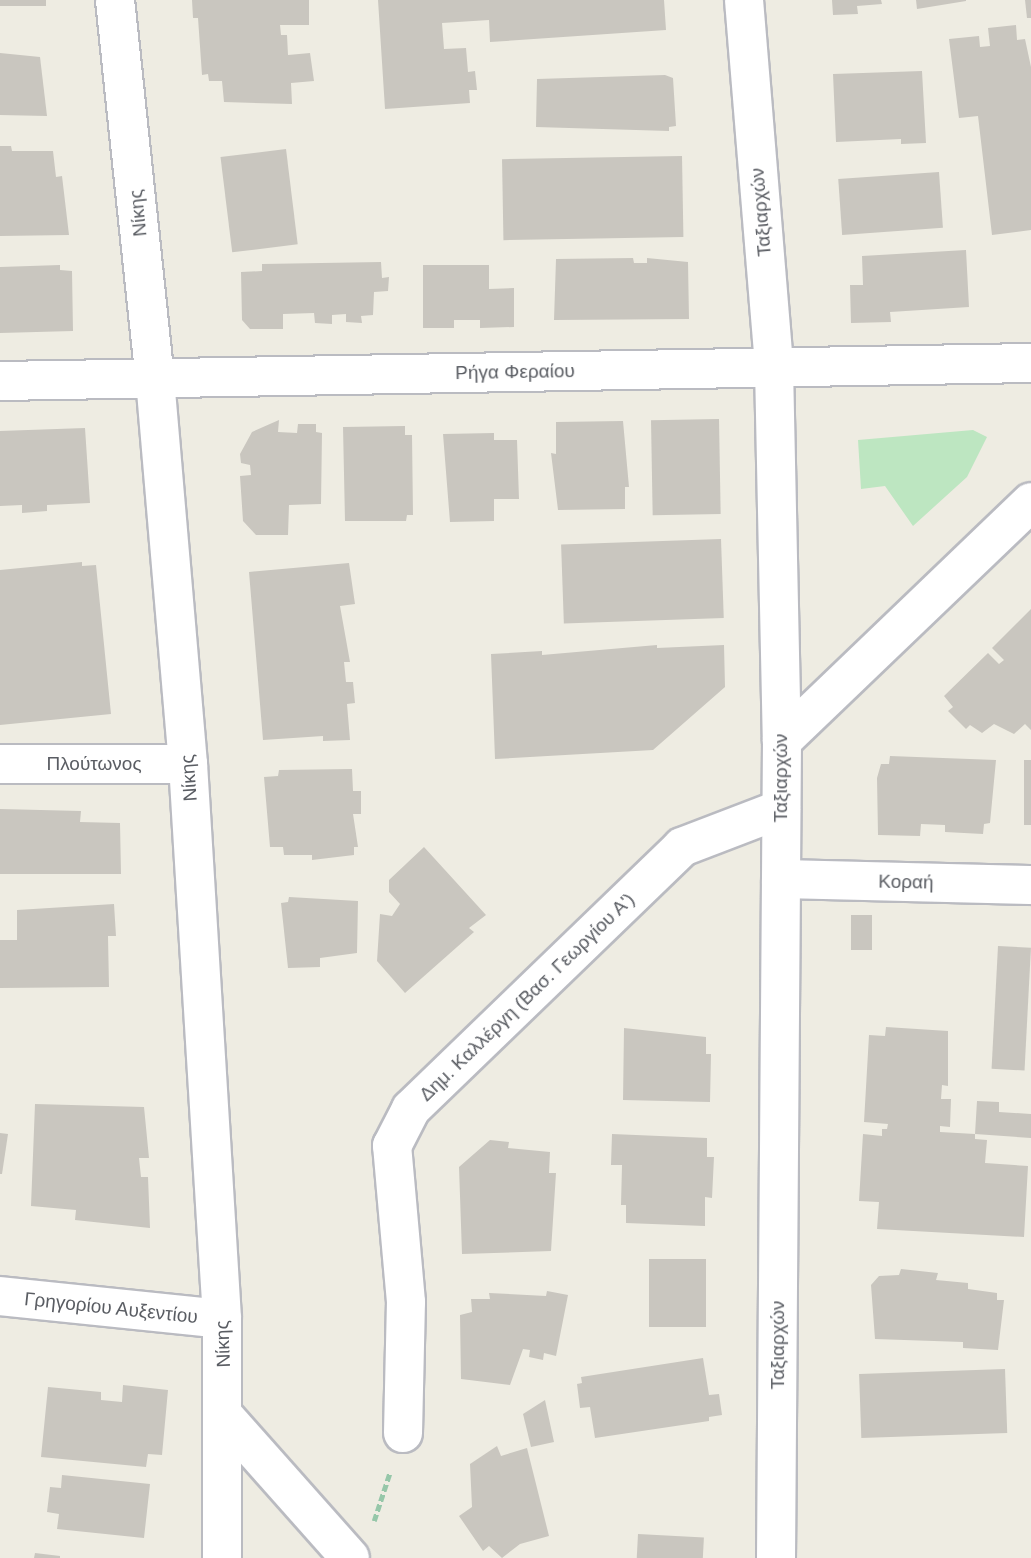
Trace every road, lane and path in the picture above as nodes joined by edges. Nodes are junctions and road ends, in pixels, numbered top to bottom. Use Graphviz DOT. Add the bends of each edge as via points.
graph roads {
  1 [pos="115,0"];
  2 [pos="744,0"];
  3 [pos="1031,363"];
  4 [pos="774,367"];
  5 [pos="155,379"];
  6 [pos="0,382"];
  7 [pos="1031,502"];
  8 [pos="782,741"];
  9 [pos="0,764"];
  10 [pos="188,764"];
  11 [pos="781,809"];
  12 [pos="781,879"];
  13 [pos="1031,885"];
  14 [pos="0,1296"];
  15 [pos="222,1319"];
  16 [pos="225,1417"];
  17 [pos="403,1433"];
  18 [pos="360,1546"];
  19 [pos="222,1558"];
  20 [pos="776,1558"];
  1 -- 5 [label="street, Νίκης"];
  2 -- 4 [label="street, Ταξιαρχών"];
  3 -- 4 [label="street, Ρήγα Φεραίου"];
  4 -- 5 [label="street, Ρήγα Φεραίου"];
  4 -- 8 [label="street, Ταξιαρχών"];
  5 -- 6 [label="street, Ρήγα Φεραίου"];
  5 -- 10 [label="street, Νίκης"];
  7 -- 8 [label="street"];
  8 -- 11 [label="street, Ταξιαρχών"];
  9 -- 10 [label="street, Πλούτωνος"];
  10 -- 15 [label="street, Νίκης"];
  11 -- 12 [label="street, Ταξιαρχών"];
  11 -- 17 [label="street, Δημ. Καλλέργη (Βασ. Γεωργίου Α')" via="682,847 411,1109 392,1146 406,1301"];
  12 -- 13 [label="street, Κοραή"];
  12 -- 20 [label="street, Ταξιαρχών"];
  14 -- 15 [label="street, Γρηγορίου Αυξεντίου"];
  15 -- 16 [label="street, Νίκης"];
  16 -- 18 [label="street"];
  16 -- 19 [label="street, Νίκης"];
  17 -- 18 [label="path"];
}
